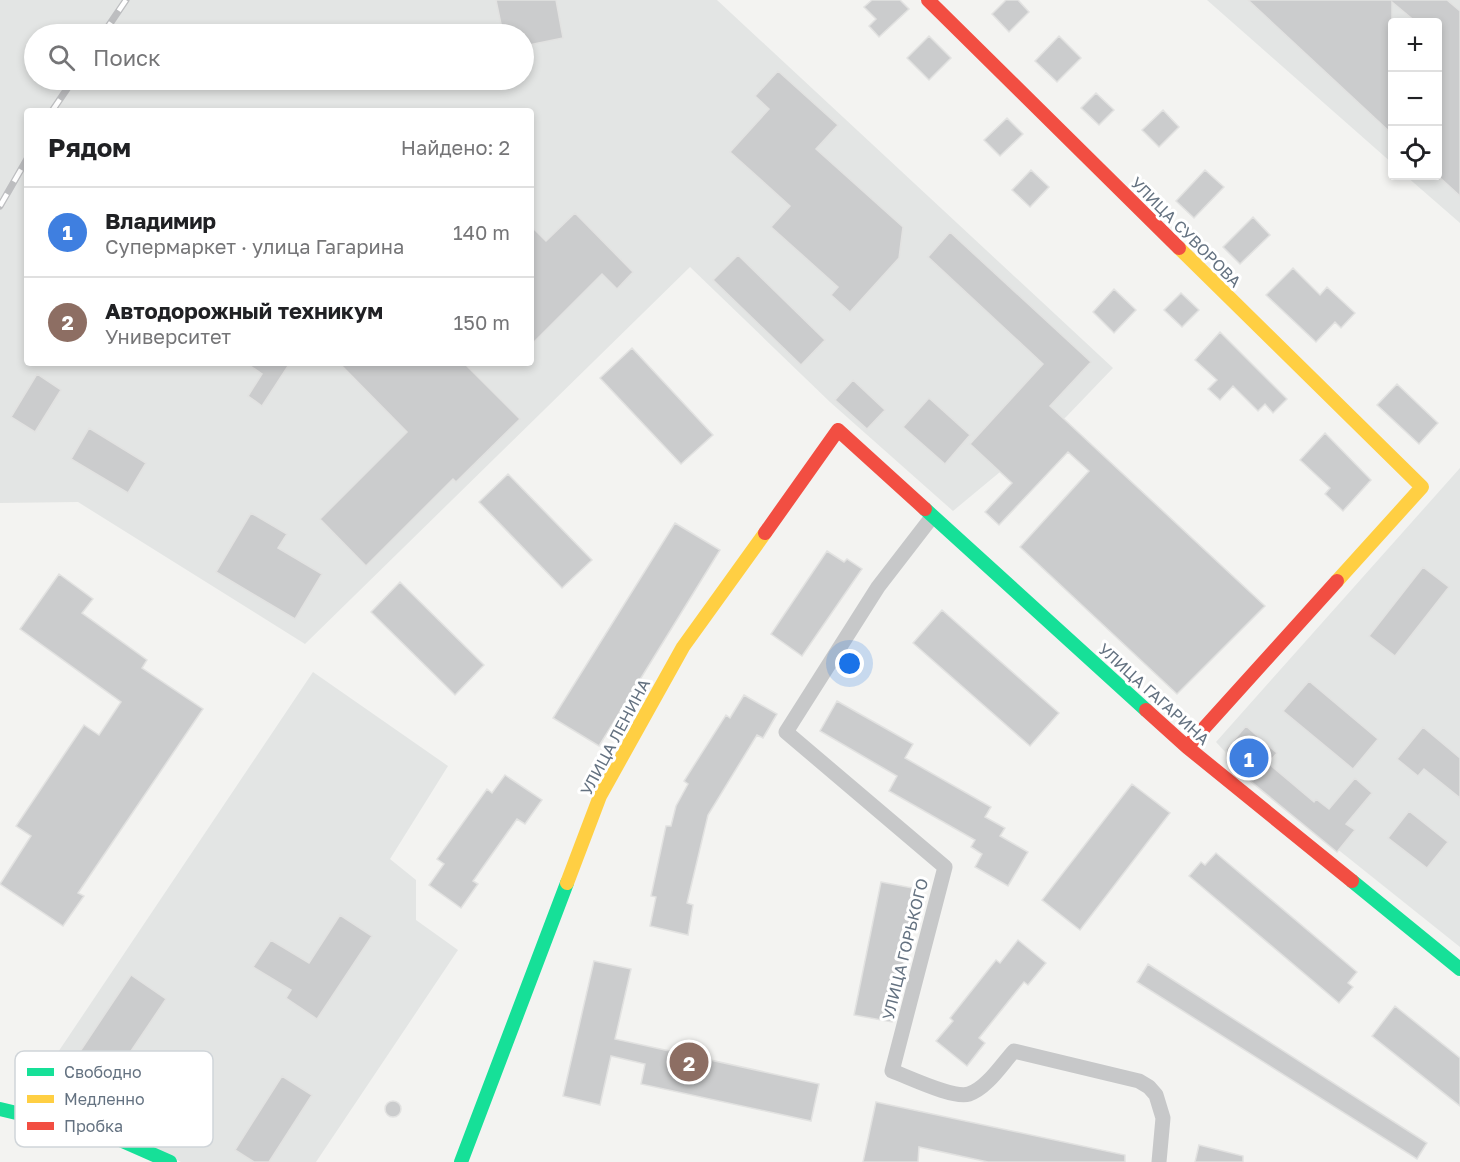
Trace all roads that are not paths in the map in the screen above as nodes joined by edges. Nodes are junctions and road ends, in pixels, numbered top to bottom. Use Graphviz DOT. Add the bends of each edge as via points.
graph roads {
  1 [pos="928,0"];
  2 [pos="838,430"];
  3 [pos="932,517"];
  4 [pos="1186,747"];
  5 [pos="1460,969"];
  6 [pos="0,1109"];
  7 [pos="15,1113"];
  8 [pos="136,1147"];
  9 [pos="170,1162"];
  10 [pos="460,1162"];
  11 [pos="1159,1162"];
  1 -- 4 [label="street, УЛИЦА СУВОРОВА" via="1422,487"];
  2 -- 3 [label="street, УЛИЦА ГАГАРИНА"];
  2 -- 10 [label="street, УЛИЦА ЛЕНИНА" via="683,647 600,796"];
  3 -- 4 [label="street, УЛИЦА ГАГАРИНА"];
  3 -- 11 [label="street, УЛИЦА ГОРЬКОГО" via="879,587 786,732 945,867 892,1071 956,1095 969,1094 983,1086 1014,1051 1139,1081 1156,1095 1161,1106"];
  4 -- 5 [label="street, УЛИЦА ГАГАРИНА"];
  6 -- 7 [label="street"];
  8 -- 9 [label="street"];
}
